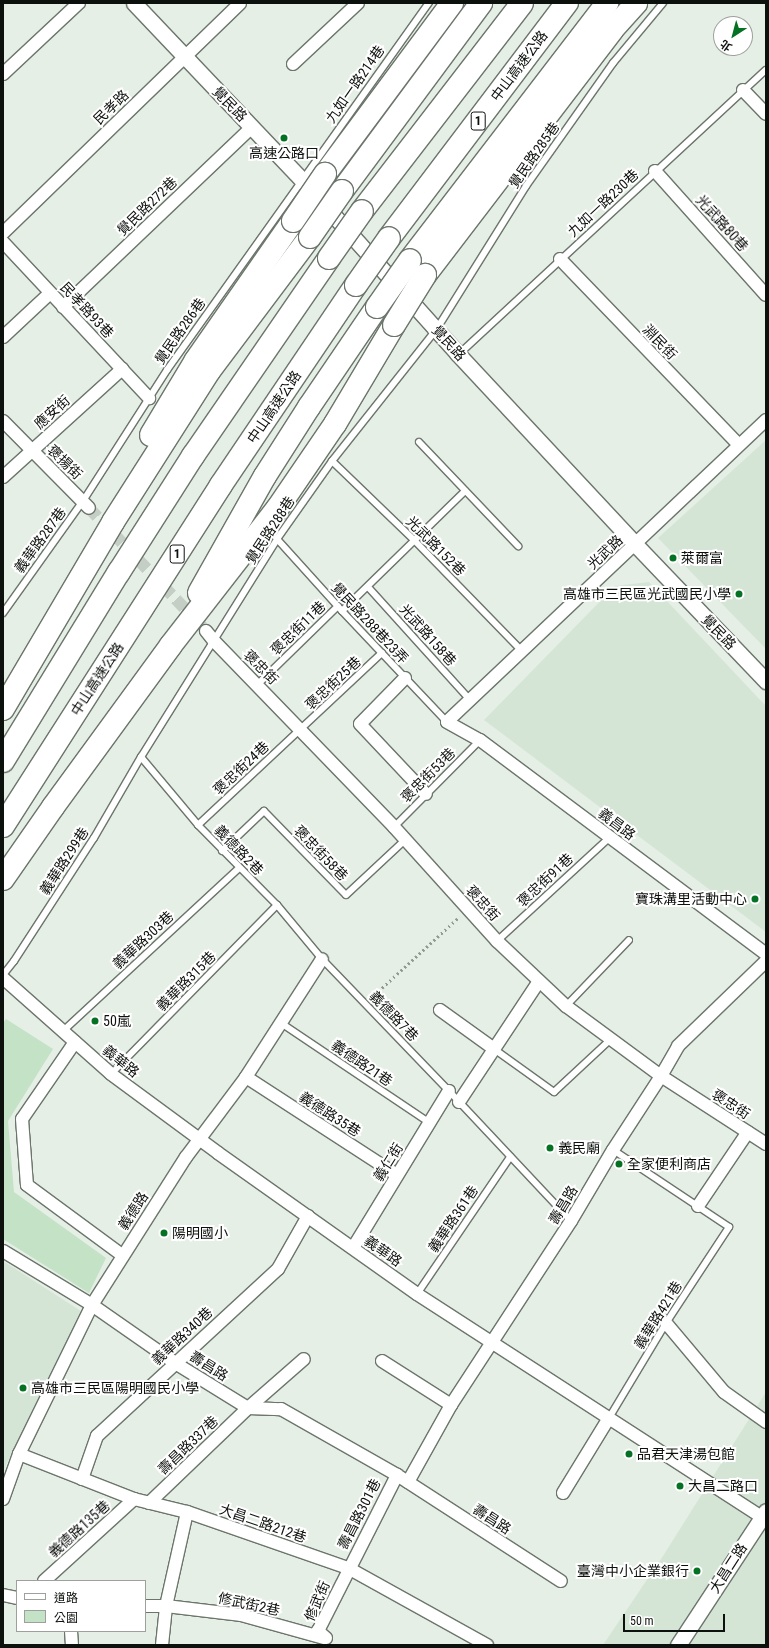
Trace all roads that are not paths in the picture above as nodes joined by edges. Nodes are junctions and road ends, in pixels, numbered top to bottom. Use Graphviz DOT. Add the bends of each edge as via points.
graph roads {
  1 [pos="79,3"];
  2 [pos="134,3"];
  3 [pos="240,3"];
  4 [pos="358,3"];
  5 [pos="429,3"];
  6 [pos="452,3"];
  7 [pos="481,3"];
  8 [pos="522,3"];
  9 [pos="567,3"];
  10 [pos="607,3"];
  11 [pos="636,3"];
  12 [pos="663,3"];
  13 [pos="184,56"];
  14 [pos="293,64"];
  15 [pos="766,70"];
  16 [pos="3,74"];
  17 [pos="743,90"];
  18 [pos="766,114"];
  19 [pos="252,127"];
  20 [pos="655,171"];
  21 [pos="302,180"];
  22 [pos="3,233"];
  23 [pos="3,242"];
  24 [pos="560,259"];
  25 [pos="50,293"];
  26 [pos="766,296"];
  27 [pos="63,307"];
  28 [pos="436,330"];
  29 [pos="3,337"];
  30 [pos="458,354"];
  31 [pos="122,369"];
  32 [pos="149,398"];
  33 [pos="766,420"];
  34 [pos="3,421"];
  35 [pos="419,442"];
  36 [pos="739,445"];
  37 [pos="32,451"];
  38 [pos="332,460"];
  39 [pos="3,477"];
  40 [pos="465,491"];
  41 [pos="86,505"];
  42 [pos="113,522"];
  43 [pos="277,539"];
  44 [pos="414,540"];
  45 [pos="635,544"];
  46 [pos="518,546"];
  47 [pos="368,587"];
  48 [pos="338,606"];
  49 [pos="342,611"];
  50 [pos="3,613"];
  51 [pos="206,631"];
  52 [pos="214,641"];
  53 [pos="171,645"];
  54 [pos="522,651"];
  55 [pos="382,653"];
  56 [pos="405,678"];
  57 [pos="766,681"];
  58 [pos="257,685"];
  59 [pos="470,700"];
  60 [pos="3,709"];
  61 [pos="447,722"];
  62 [pos="300,730"];
  63 [pos="480,740"];
  64 [pos="141,757"];
  65 [pos="3,761"];
  66 [pos="426,794"];
  67 [pos="198,825"];
  68 [pos="3,826"];
  69 [pos="394,827"];
  70 [pos="610,837"];
  71 [pos="405,840"];
  72 [pos="222,851"];
  73 [pos="239,868"];
  74 [pos="3,879"];
  75 [pos="277,905"];
  76 [pos="629,940"];
  77 [pos="497,941"];
  78 [pos="766,954"];
  79 [pos="322,959"];
  80 [pos="766,961"];
  81 [pos="3,976"];
  82 [pos="539,981"];
  83 [pos="566,1006"];
  84 [pos="440,1010"];
  85 [pos="281,1023"];
  86 [pos="63,1031"];
  87 [pos="611,1039"];
  88 [pos="75,1042"];
  89 [pos="494,1049"];
  90 [pos="112,1074"];
  91 [pos="661,1076"];
  92 [pos="246,1077"];
  93 [pos="449,1091"];
  94 [pos="459,1102"];
  95 [pos="430,1123"];
  96 [pos="748,1132"];
  97 [pos="199,1139"];
  98 [pos="766,1144"];
  99 [pos="613,1150"];
  100 [pos="510,1157"];
  101 [pos="397,1176"];
  102 [pos="698,1206"];
  103 [pos="308,1216"];
  104 [pos="571,1221"];
  105 [pos="353,1248"];
  106 [pos="3,1251"];
  107 [pos="122,1255"];
  108 [pos="417,1294"];
  109 [pos="92,1305"];
  110 [pos="666,1323"];
  111 [pos="494,1342"];
  112 [pos="304,1359"];
  113 [pos="382,1360"];
  114 [pos="175,1363"];
  115 [pos="451,1405"];
  116 [pos="248,1408"];
  117 [pos="609,1418"];
  118 [pos="766,1422"];
  119 [pos="19,1454"];
  120 [pos="396,1474"];
  121 [pos="82,1479"];
  122 [pos="408,1482"];
  123 [pos="563,1493"];
  124 [pos="3,1499"];
  125 [pos="134,1499"];
  126 [pos="149,1503"];
  127 [pos="187,1512"];
  128 [pos="765,1516"];
  129 [pos="348,1568"];
  130 [pos="45,1580"];
  131 [pos="561,1581"];
  132 [pos="3,1594"];
  133 [pos="16,1598"];
  134 [pos="146,1606"];
  135 [pos="166,1606"];
  136 [pos="71,1632"];
  137 [pos="325,1642"];
  138 [pos="72,1645"];
  139 [pos="162,1645"];
  140 [pos="487,1645"];
  141 [pos="678,1645"];
  1 -- 16 [label="street"];
  2 -- 13 [label="street, 覺民路"];
  3 -- 13 [label="street, 民孝路"];
  4 -- 14 [label="street"];
  5 -- 21 [label="lane, 九如一路214巷"];
  6 -- 42 [label="highway, bridge" via="325,174 196,360 140,455"];
  7 -- 42 [label="highway, bridge" via="310,238 210,370"];
  8 -- 65 [label="highway, bridge" via="362,211 192,456"];
  9 -- 68 [label="highway, 中山高速公路 / 1, bridge" via="356,285 221,485"];
  10 -- 53 [label="highway, bridge" via="410,260 309,407 265,476"];
  11 -- 53 [label="highway, bridge" via="612,30 425,275 334,424 278,509"];
  12 -- 28 [label="lane, 覺民路285巷" via="613,63 526,186"];
  13 -- 19 [label="street, 覺民路"];
  13 -- 22 [label="street, 民孝路"];
  15 -- 17 [label="lane, 九如一路230巷"];
  17 -- 18 [label="street"];
  17 -- 20 [label="lane, 九如一路230巷"];
  19 -- 21 [label="street, 覺民路"];
  19 -- 27 [label="street, 覺民路272巷"];
  20 -- 24 [label="lane, 九如一路230巷"];
  20 -- 26 [label="street, 光武路80巷"];
  21 -- 28 [label="street, 覺民路"];
  21 -- 32 [label="lane, 覺民路286巷"];
  23 -- 25 [label="street, 民孝路93巷"];
  24 -- 30 [label="lane, 九如一路230巷"];
  24 -- 36 [label="street, 淵民街"];
  25 -- 27 [label="street, 民孝路93巷"];
  25 -- 29 [label="street"];
  27 -- 31 [label="street, 民孝路93巷"];
  28 -- 30 [label="street, 覺民路"];
  28 -- 38 [label="lane, 覺民路288巷"];
  30 -- 45 [label="street, 覺民路"];
  31 -- 32 [label="street, 民孝路93巷"];
  31 -- 37 [label="street, 應安街"];
  32 -- 41 [label="lane, 覺民路286巷"];
  33 -- 36 [label="street, 光武路"];
  34 -- 37 [label="street, 褒揚街"];
  35 -- 40 [label="lane"];
  36 -- 45 [label="street, 光武路"];
  37 -- 39 [label="street, 應安街"];
  37 -- 41 [label="street, 褒揚街"];
  38 -- 43 [label="lane, 覺民路288巷"];
  38 -- 44 [label="lane, 光武路152巷"];
  40 -- 44 [label="lane"];
  40 -- 46 [label="lane"];
  41 -- 50 [label="lane, 義華路287巷"];
  42 -- 60 [label="highway"];
  43 -- 48 [label="lane, 覺民路288巷23弄"];
  43 -- 52 [label="lane, 覺民路288巷"];
  44 -- 47 [label="lane"];
  44 -- 54 [label="lane, 光武路152巷"];
  45 -- 54 [label="street, 光武路"];
  45 -- 57 [label="street, 覺民路"];
  47 -- 49 [label="lane"];
  47 -- 59 [label="lane, 光武路158巷"];
  48 -- 49 [label="lane, 覺民路288巷23弄"];
  48 -- 58 [label="lane, 褒忠街11巷"];
  49 -- 55 [label="lane, 覺民路288巷23弄"];
  51 -- 52 [label="street"];
  52 -- 58 [label="street, 褒忠街"];
  52 -- 64 [label="lane, 覺民路288巷"];
  53 -- 74 [label="highway"];
  54 -- 59 [label="street, 光武路"];
  55 -- 56 [label="lane, 覺民路288巷23弄"];
  55 -- 62 [label="lane, 褒忠街25巷"];
  56 -- 61 [label="lane, 覺民路288巷23弄"];
  56 -- 66 [label="street" via="360,724"];
  58 -- 62 [label="street, 褒忠街"];
  59 -- 61 [label="street, 光武路"];
  61 -- 63 [label="street, 義昌路"];
  62 -- 67 [label="lane, 褒忠街24巷"];
  62 -- 69 [label="street, 褒忠街"];
  63 -- 66 [label="lane, 褒忠街53巷"];
  63 -- 70 [label="street, 義昌路"];
  64 -- 67 [label="lane, 義德路2巷"];
  64 -- 81 [label="lane, 義華路299巷" via="94,838"];
  66 -- 69 [label="lane, 褒忠街53巷"];
  67 -- 72 [label="lane, 義德路2巷"];
  69 -- 71 [label="street, 褒忠街"];
  70 -- 77 [label="lane, 褒忠街91巷"];
  70 -- 78 [label="street, 義昌路"];
  71 -- 72 [label="lane, 褒忠街58巷" via="346,895 264,811"];
  71 -- 77 [label="street, 褒忠街"];
  72 -- 73 [label="lane, 義德路2巷"];
  73 -- 75 [label="lane, 義德路2巷"];
  73 -- 86 [label="lane, 義華路303巷"];
  75 -- 79 [label="lane, 義德路2巷"];
  75 -- 90 [label="lane, 義華路315巷"];
  76 -- 83 [label="lane"];
  77 -- 82 [label="street, 褒忠街"];
  79 -- 85 [label="street, 義德路"];
  79 -- 93 [label="lane, 義德路7巷"];
  80 -- 91 [label="street, 壽昌路" via="678,1046"];
  81 -- 86 [label="street, 義華路"];
  82 -- 83 [label="street, 褒忠街"];
  82 -- 89 [label="street"];
  83 -- 87 [label="street, 褒忠街"];
  84 -- 89 [label="street"];
  85 -- 92 [label="street, 義德路"];
  85 -- 95 [label="lane, 義德路21巷"];
  86 -- 88 [label="street, 義華路"];
  87 -- 89 [label="lane" via="554,1092"];
  87 -- 91 [label="street, 褒忠街"];
  88 -- 90 [label="street, 義華路"];
  88 -- 107 [label="street" via="22,1119 27,1185"];
  89 -- 94 [label="street"];
  90 -- 97 [label="street, 義華路"];
  91 -- 96 [label="street, 褒忠街"];
  91 -- 99 [label="street, 壽昌路"];
  92 -- 97 [label="street, 義德路"];
  92 -- 101 [label="street, 義德路35巷"];
  93 -- 94 [label="lane"];
  93 -- 95 [label="street, 義仁街"];
  94 -- 100 [label="lane"];
  95 -- 101 [label="street, 義仁街"];
  96 -- 98 [label="street, 褒忠街"];
  96 -- 102 [label="street"];
  97 -- 103 [label="street, 義華路"];
  97 -- 107 [label="street, 義德路"];
  99 -- 102 [label="lane"];
  99 -- 104 [label="street, 壽昌路"];
  100 -- 104 [label="lane"];
  100 -- 108 [label="lane, 義華路361巷"];
  101 -- 105 [label="street, 義仁街"];
  102 -- 110 [label="lane, 義華路421巷" via="729,1227"];
  103 -- 105 [label="street, 義華路"];
  103 -- 114 [label="street, 義華路340巷" via="278,1269"];
  104 -- 111 [label="street, 壽昌路"];
  105 -- 108 [label="street, 義華路"];
  106 -- 109 [label="street, 壽昌路"];
  107 -- 109 [label="street, 義德路"];
  108 -- 111 [label="street, 義華路"];
  109 -- 114 [label="street, 壽昌路"];
  109 -- 119 [label="street, 義德路"];
  110 -- 117 [label="lane, 義華路421巷"];
  110 -- 118 [label="street" via="724,1392"];
  111 -- 115 [label="street, 壽昌路"];
  111 -- 117 [label="street, 義華路"];
  112 -- 116 [label="street, 壽昌路337巷"];
  113 -- 115 [label="street"];
  114 -- 116 [label="street, 壽昌路"];
  114 -- 121 [label="street, 義華路340巷" via="97,1436"];
  115 -- 122 [label="street, 壽昌路"];
  116 -- 120 [label="street, 壽昌路" via="281,1409"];
  116 -- 126 [label="street, 壽昌路337巷"];
  117 -- 123 [label="street"];
  117 -- 128 [label="street, 義華路"];
  119 -- 121 [label="street, 大昌二路212巷"];
  119 -- 124 [label="street, 義德路"];
  120 -- 122 [label="street, 壽昌路"];
  120 -- 129 [label="street, 壽昌路301巷"];
  121 -- 125 [label="street, 大昌二路212巷"];
  122 -- 131 [label="street, 壽昌路"];
  125 -- 126 [label="street, 大昌二路212巷"];
  125 -- 130 [label="street, 義德路135巷"];
  126 -- 127 [label="street, 大昌二路212巷"];
  127 -- 129 [label="street, 大昌二路212巷"];
  127 -- 135 [label="street"];
  128 -- 141 [label="street, 大昌二路"];
  129 -- 137 [label="street, 修武街" via="318,1631"];
  129 -- 140 [label="street, 大昌二路212巷"];
  132 -- 133 [label="street"];
  134 -- 135 [label="street, 修武街2巷"];
  135 -- 137 [label="street, 修武街2巷" via="241,1615"];
  135 -- 139 [label="street"];
  136 -- 138 [label="street"];
}
